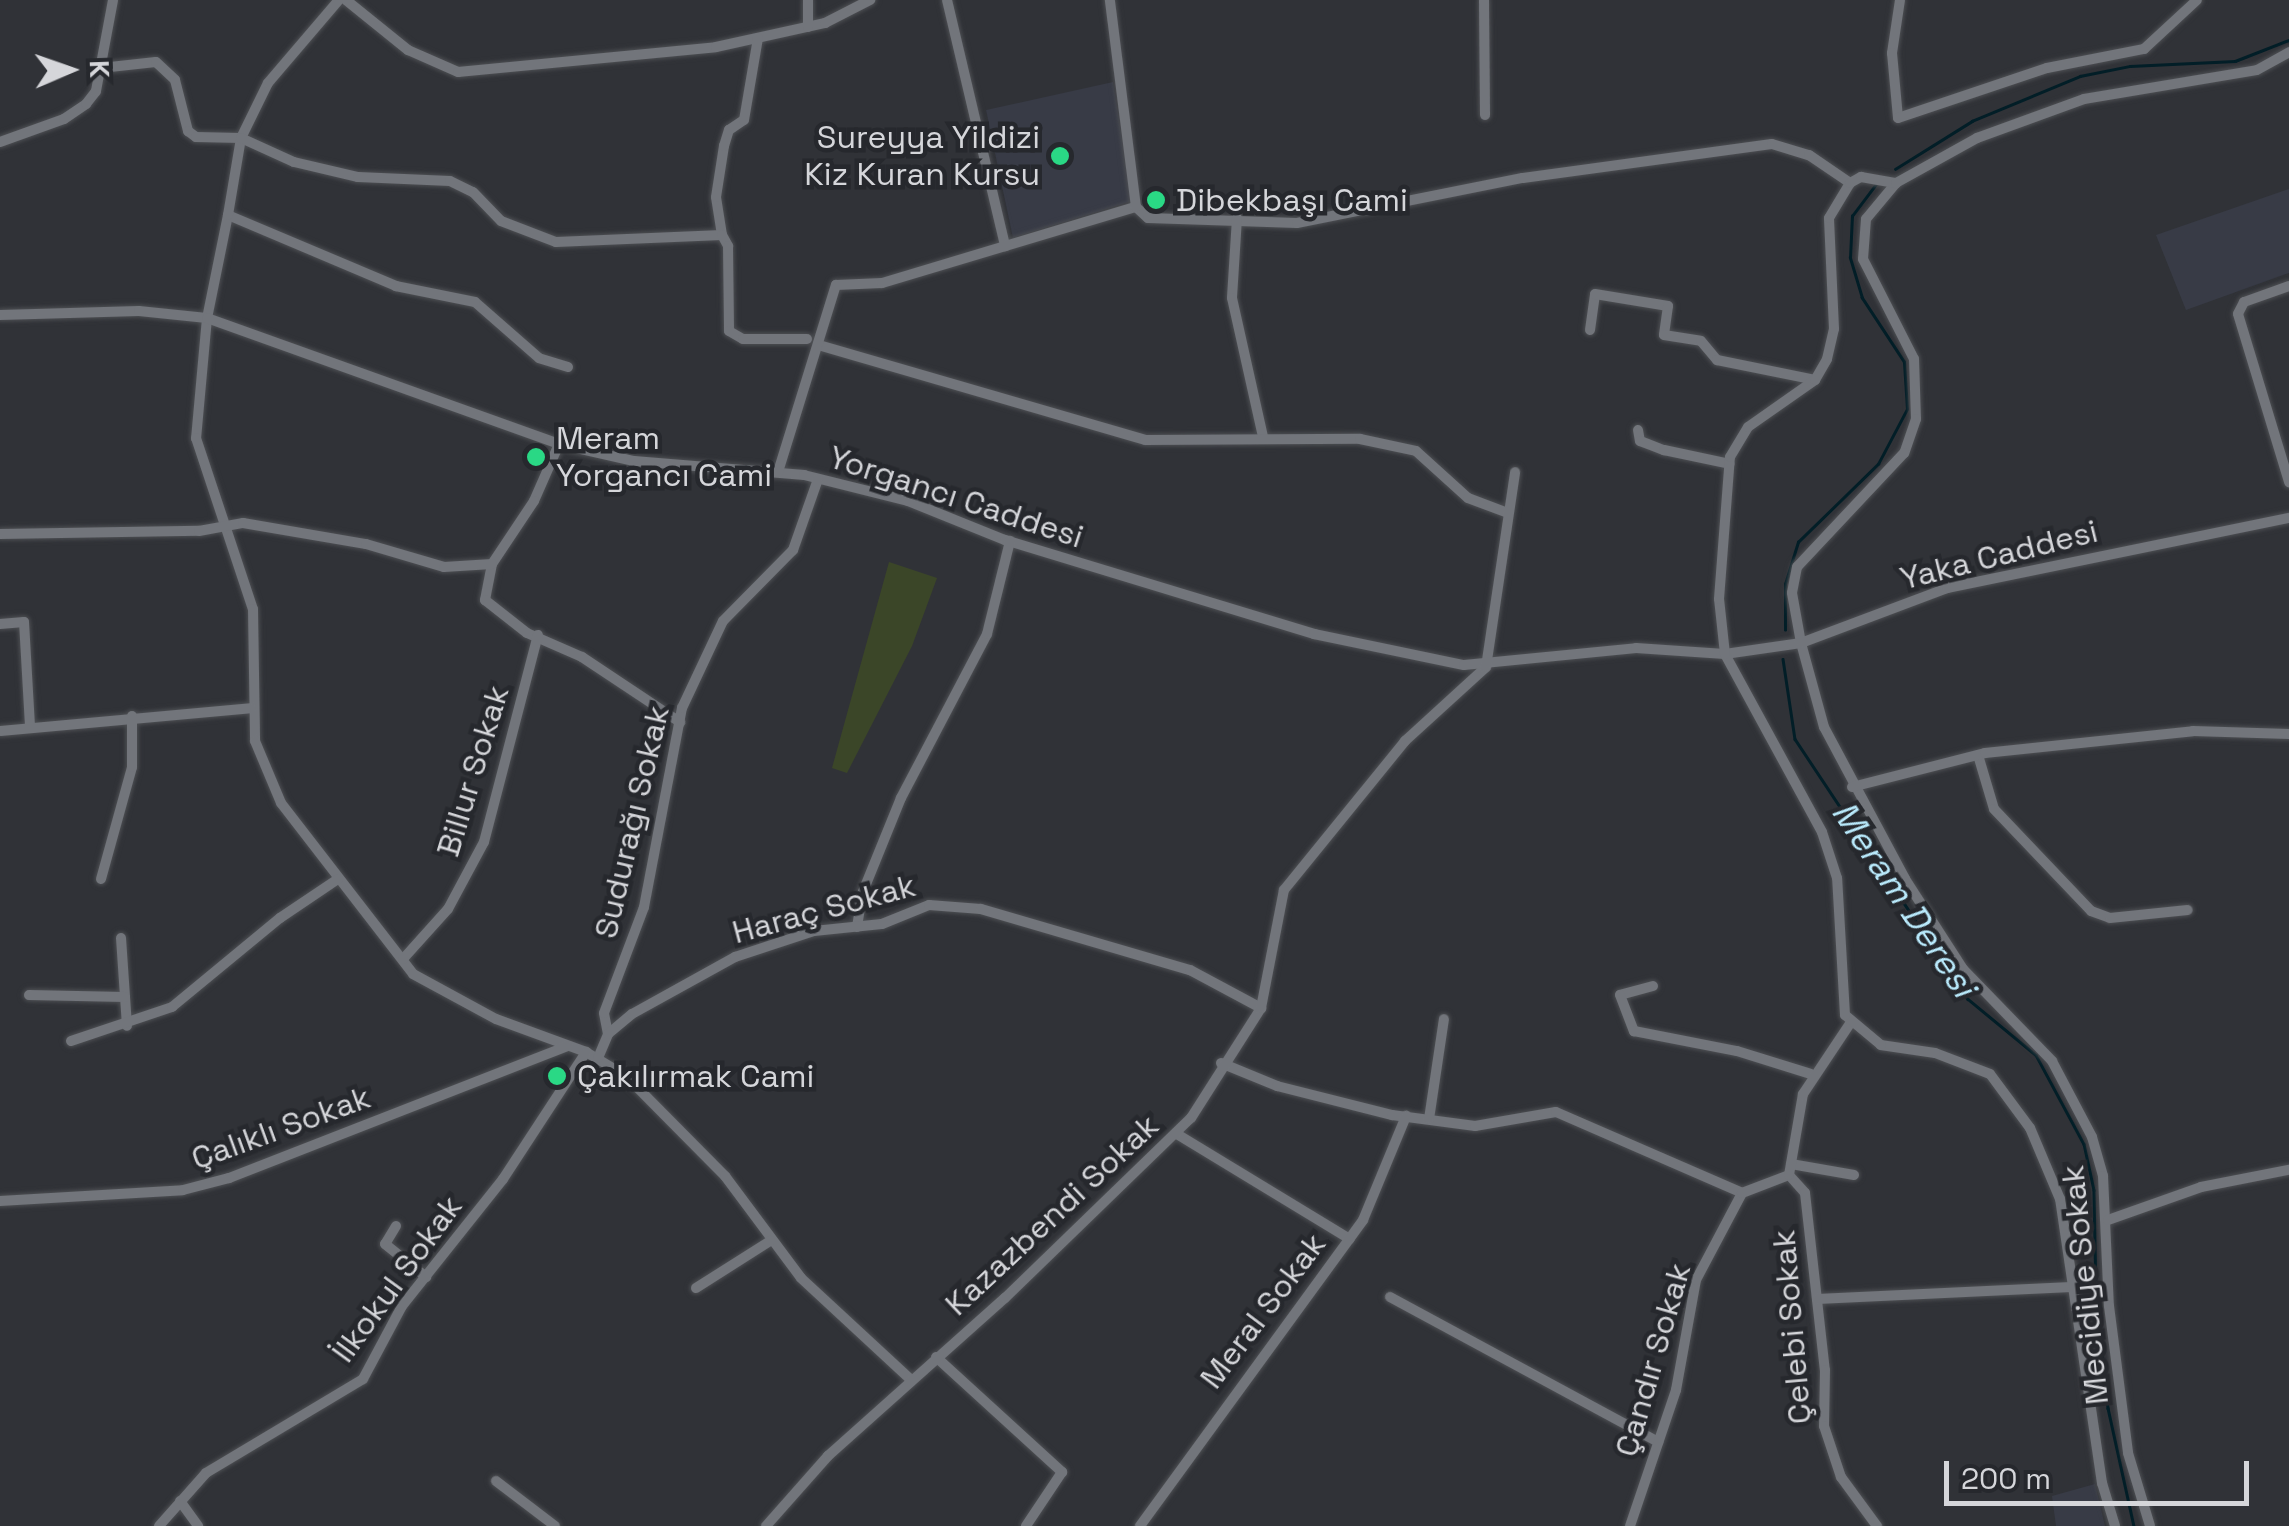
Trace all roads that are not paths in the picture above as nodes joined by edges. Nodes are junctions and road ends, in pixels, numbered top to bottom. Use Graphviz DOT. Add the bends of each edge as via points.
graph roads {
  1 [pos="113,0"];
  2 [pos="343,0"];
  3 [pos="808,0"];
  4 [pos="870,0"];
  5 [pos="947,0"];
  6 [pos="1110,0"];
  7 [pos="1484,0"];
  8 [pos="1900,0"];
  9 [pos="2198,0"];
  10 [pos="808,27"];
  11 [pos="758,38"];
  12 [pos="2289,52"];
  13 [pos="100,68"];
  14 [pos="1485,116"];
  15 [pos="242,138"];
  16 [pos="0,142"];
  17 [pos="1850,183"];
  18 [pos="1896,183"];
  19 [pos="1136,208"];
  20 [pos="228,215"];
  21 [pos="1237,218"];
  22 [pos="722,235"];
  23 [pos="1006,246"];
  24 [pos="2289,286"];
  25 [pos="0,315"];
  26 [pos="207,318"];
  27 [pos="1590,330"];
  28 [pos="807,340"];
  29 [pos="822,346"];
  30 [pos="568,367"];
  31 [pos="1814,380"];
  32 [pos="1638,430"];
  33 [pos="1263,437"];
  34 [pos="559,444"];
  35 [pos="1730,464"];
  36 [pos="778,472"];
  37 [pos="1515,472"];
  38 [pos="818,478"];
  39 [pos="2289,482"];
  40 [pos="1508,513"];
  41 [pos="2289,518"];
  42 [pos="224,528"];
  43 [pos="0,534"];
  44 [pos="1010,541"];
  45 [pos="492,564"];
  46 [pos="0,624"];
  47 [pos="538,636"];
  48 [pos="1801,643"];
  49 [pos="1726,654"];
  50 [pos="1486,666"];
  51 [pos="251,708"];
  52 [pos="132,716"];
  53 [pos="680,722"];
  54 [pos="30,725"];
  55 [pos="0,731"];
  56 [pos="2289,734"];
  57 [pos="1978,755"];
  58 [pos="1852,787"];
  59 [pos="101,878"];
  60 [pos="338,879"];
  61 [pos="2188,910"];
  62 [pos="856,926"];
  63 [pos="121,938"];
  64 [pos="402,959"];
  65 [pos="1653,986"];
  66 [pos="30,995"];
  67 [pos="125,997"];
  68 [pos="1261,1008"];
  69 [pos="1444,1019"];
  70 [pos="1851,1022"];
  71 [pos="127,1026"];
  72 [pos="608,1034"];
  73 [pos="70,1041"];
  74 [pos="567,1046"];
  75 [pos="586,1052"];
  76 [pos="598,1058"];
  77 [pos="1220,1063"];
  78 [pos="1811,1074"];
  79 [pos="1406,1116"];
  80 [pos="1429,1119"];
  81 [pos="1177,1134"];
  82 [pos="1790,1170"];
  83 [pos="2288,1170"];
  84 [pos="1854,1176"];
  85 [pos="1742,1193"];
  86 [pos="0,1201"];
  87 [pos="2108,1220"];
  88 [pos="396,1226"];
  89 [pos="1350,1239"];
  90 [pos="770,1241"];
  91 [pos="426,1278"];
  92 [pos="2072,1287"];
  93 [pos="696,1288"];
  94 [pos="1390,1297"];
  95 [pos="1817,1299"];
  96 [pos="936,1357"];
  97 [pos="908,1378"];
  98 [pos="1658,1442"];
  99 [pos="496,1481"];
  100 [pos="180,1501"];
  101 [pos="159,1526"];
  102 [pos="198,1526"];
  103 [pos="555,1526"];
  104 [pos="766,1526"];
  105 [pos="1026,1526"];
  106 [pos="1140,1526"];
  107 [pos="1630,1526"];
  108 [pos="1877,1526"];
  109 [pos="2115,1526"];
  110 [pos="2150,1526"];
  1 -- 13 [label="street"];
  2 -- 11 [label="street" via="408,50 458,72"];
  2 -- 15 [label="street" via="268,82"];
  3 -- 10 [label="street"];
  4 -- 10 [label="street"];
  5 -- 23 [label="street"];
  6 -- 19 [label="street"];
  7 -- 14 [label="street"];
  8 -- 9 [label="street" via="1892,53 1898,118 2048,68 2144,50"];
  10 -- 11 [label="street"];
  11 -- 22 [label="street" via="744,120 729,130 724,146 716,197"];
  12 -- 18 [label="street" via="2257,70 2084,99 1977,138"];
  13 -- 15 [label="street" via="156,62 175,80 188,130 196,137"];
  13 -- 16 [label="street" via="86,104"];
  15 -- 20 [label="street"];
  15 -- 22 [label="street" via="294,162 358,177 450,181 472,192 501,222 556,242"];
  17 -- 18 [label="street" via="1861,177"];
  17 -- 21 [label="street" via="1809,155 1772,144 1523,178 1297,223"];
  17 -- 31 [label="street" via="1829,218 1834,329"];
  18 -- 48 [label="street, Mecidiye Sokak" via="1866,219 1863,260 1914,358 1916,419 1904,453 1797,567 1792,593"];
  19 -- 21 [label="street" via="1148,218"];
  19 -- 23 [label="street"];
  20 -- 26 [label="street"];
  20 -- 30 [label="street" via="396,286 475,302 539,358"];
  21 -- 33 [label="street" via="1232,298"];
  22 -- 28 [label="street" via="728,246 729,331 742,339"];
  23 -- 29 [label="street" via="882,283 836,286 824,315"];
  24 -- 39 [label="street" via="2244,302 2238,314"];
  25 -- 26 [label="street, Yorgancı Caddesi" via="139,311"];
  26 -- 34 [label="street, Yorgancı Caddesi"];
  26 -- 42 [label="street" via="196,438"];
  27 -- 31 [label="street" via="1595,294 1668,306 1664,335 1701,341 1717,360"];
  29 -- 33 [label="street" via="1145,440"];
  29 -- 36 [label="street"];
  31 -- 35 [label="street" via="1748,427"];
  32 -- 35 [label="street" via="1640,441 1664,450"];
  33 -- 40 [label="street" via="1360,439 1416,451 1468,498"];
  34 -- 36 [label="street, Yorgancı Caddesi" via="634,461"];
  34 -- 45 [label="street" via="534,501"];
  35 -- 49 [label="street" via="1719,599"];
  36 -- 38 [label="street, Yorgancı Caddesi"];
  37 -- 40 [label="street"];
  38 -- 44 [label="street, Yorgancı Caddesi" via="908,502"];
  38 -- 53 [label="street, Sudurağı Sokak" via="794,550 722,620"];
  40 -- 50 [label="street"];
  41 -- 48 [label="street, Yaka Caddesi" via="1947,588"];
  42 -- 43 [label="street"];
  42 -- 45 [label="street" via="243,523 366,544 444,567"];
  42 -- 51 [label="street" via="253,610"];
  44 -- 50 [label="street, Yorgancı Caddesi" via="1314,634"];
  44 -- 62 [label="street" via="987,634 901,798"];
  45 -- 47 [label="street" via="484,600"];
  46 -- 54 [label="street" via="24,622"];
  47 -- 53 [label="street"];
  47 -- 64 [label="street, Billur Sokak" via="484,842 448,909"];
  48 -- 49 [label="street, Yaka Caddesi"];
  48 -- 58 [label="street, Mecidiye Sokak" via="1824,728"];
  49 -- 50 [label="street, Yorgancı Caddesi" via="1636,648"];
  49 -- 70 [label="street" via="1822,832 1837,878 1842,998"];
  50 -- 68 [label="street, Kazazbendi Sokak" via="1405,741 1284,890"];
  51 -- 52 [label="street"];
  51 -- 60 [label="street" via="254,741 275,791"];
  52 -- 54 [label="street"];
  52 -- 59 [label="street" via="132,767"];
  53 -- 72 [label="street, Sudurağı Sokak" via="644,907 604,1014"];
  54 -- 55 [label="street"];
  56 -- 57 [label="street" via="2193,731"];
  57 -- 58 [label="street"];
  57 -- 61 [label="street" via="1994,809 2091,911 2110,918"];
  58 -- 87 [label="street, Mecidiye Sokak" via="1963,969 2022,1024 2060,1074 2092,1137"];
  60 -- 64 [label="street"];
  60 -- 71 [label="street" via="172,1007"];
  62 -- 68 [label="street, Haraç Sokak" via="929,904 981,909 1190,970"];
  62 -- 72 [label="street, Haraç Sokak" via="735,957"];
  63 -- 67 [label="street"];
  64 -- 74 [label="street" via="440,992"];
  65 -- 78 [label="street" via="1620,995 1634,1032 1738,1051"];
  66 -- 67 [label="street"];
  67 -- 71 [label="street"];
  68 -- 77 [label="street, Kazazbendi Sokak"];
  69 -- 80 [label="street"];
  70 -- 78 [label="street"];
  70 -- 92 [label="street" via="1881,1045 1967,1062 2009,1094 2060,1199"];
  71 -- 73 [label="street"];
  72 -- 76 [label="street"];
  74 -- 75 [label="street"];
  74 -- 86 [label="street, Çalıklı Sokak" via="229,1178 183,1190"];
  75 -- 76 [label="street"];
  75 -- 91 [label="street, İlkokul Sokak" via="503,1179"];
  76 -- 90 [label="street" via="676,1122"];
  77 -- 79 [label="street" via="1278,1086"];
  77 -- 81 [label="street, Kazazbendi Sokak"];
  78 -- 82 [label="street"];
  79 -- 80 [label="street"];
  79 -- 89 [label="street, Meral Sokak" via="1382,1185"];
  80 -- 85 [label="street" via="1475,1126 1556,1112"];
  81 -- 89 [label="street"];
  81 -- 96 [label="street, Kazazbendi Sokak"];
  82 -- 84 [label="street"];
  82 -- 85 [label="street"];
  82 -- 95 [label="street, Çelebi Sokak" via="1804,1194"];
  83 -- 87 [label="street" via="2201,1187"];
  85 -- 98 [label="street, Çandır Sokak" via="1696,1280 1676,1390"];
  87 -- 110 [label="street, Mecidiye Sokak" via="2109,1306 2128,1453"];
  88 -- 91 [label="street" via="385,1244"];
  89 -- 106 [label="street, Meral Sokak"];
  90 -- 93 [label="street"];
  90 -- 97 [label="street"];
  91 -- 100 [label="street, İlkokul Sokak" via="402,1306 363,1379 206,1473"];
  92 -- 95 [label="street"];
  92 -- 109 [label="street" via="2102,1483"];
  94 -- 98 [label="street"];
  95 -- 108 [label="street, Çelebi Sokak" via="1824,1426 1841,1477"];
  96 -- 97 [label="street, Kazazbendi Sokak"];
  96 -- 105 [label="street" via="1062,1472"];
  97 -- 104 [label="street, Kazazbendi Sokak"];
  98 -- 107 [label="street, Çandır Sokak"];
  99 -- 103 [label="street"];
  100 -- 101 [label="street, İlkokul Sokak"];
  100 -- 102 [label="street"];
}
